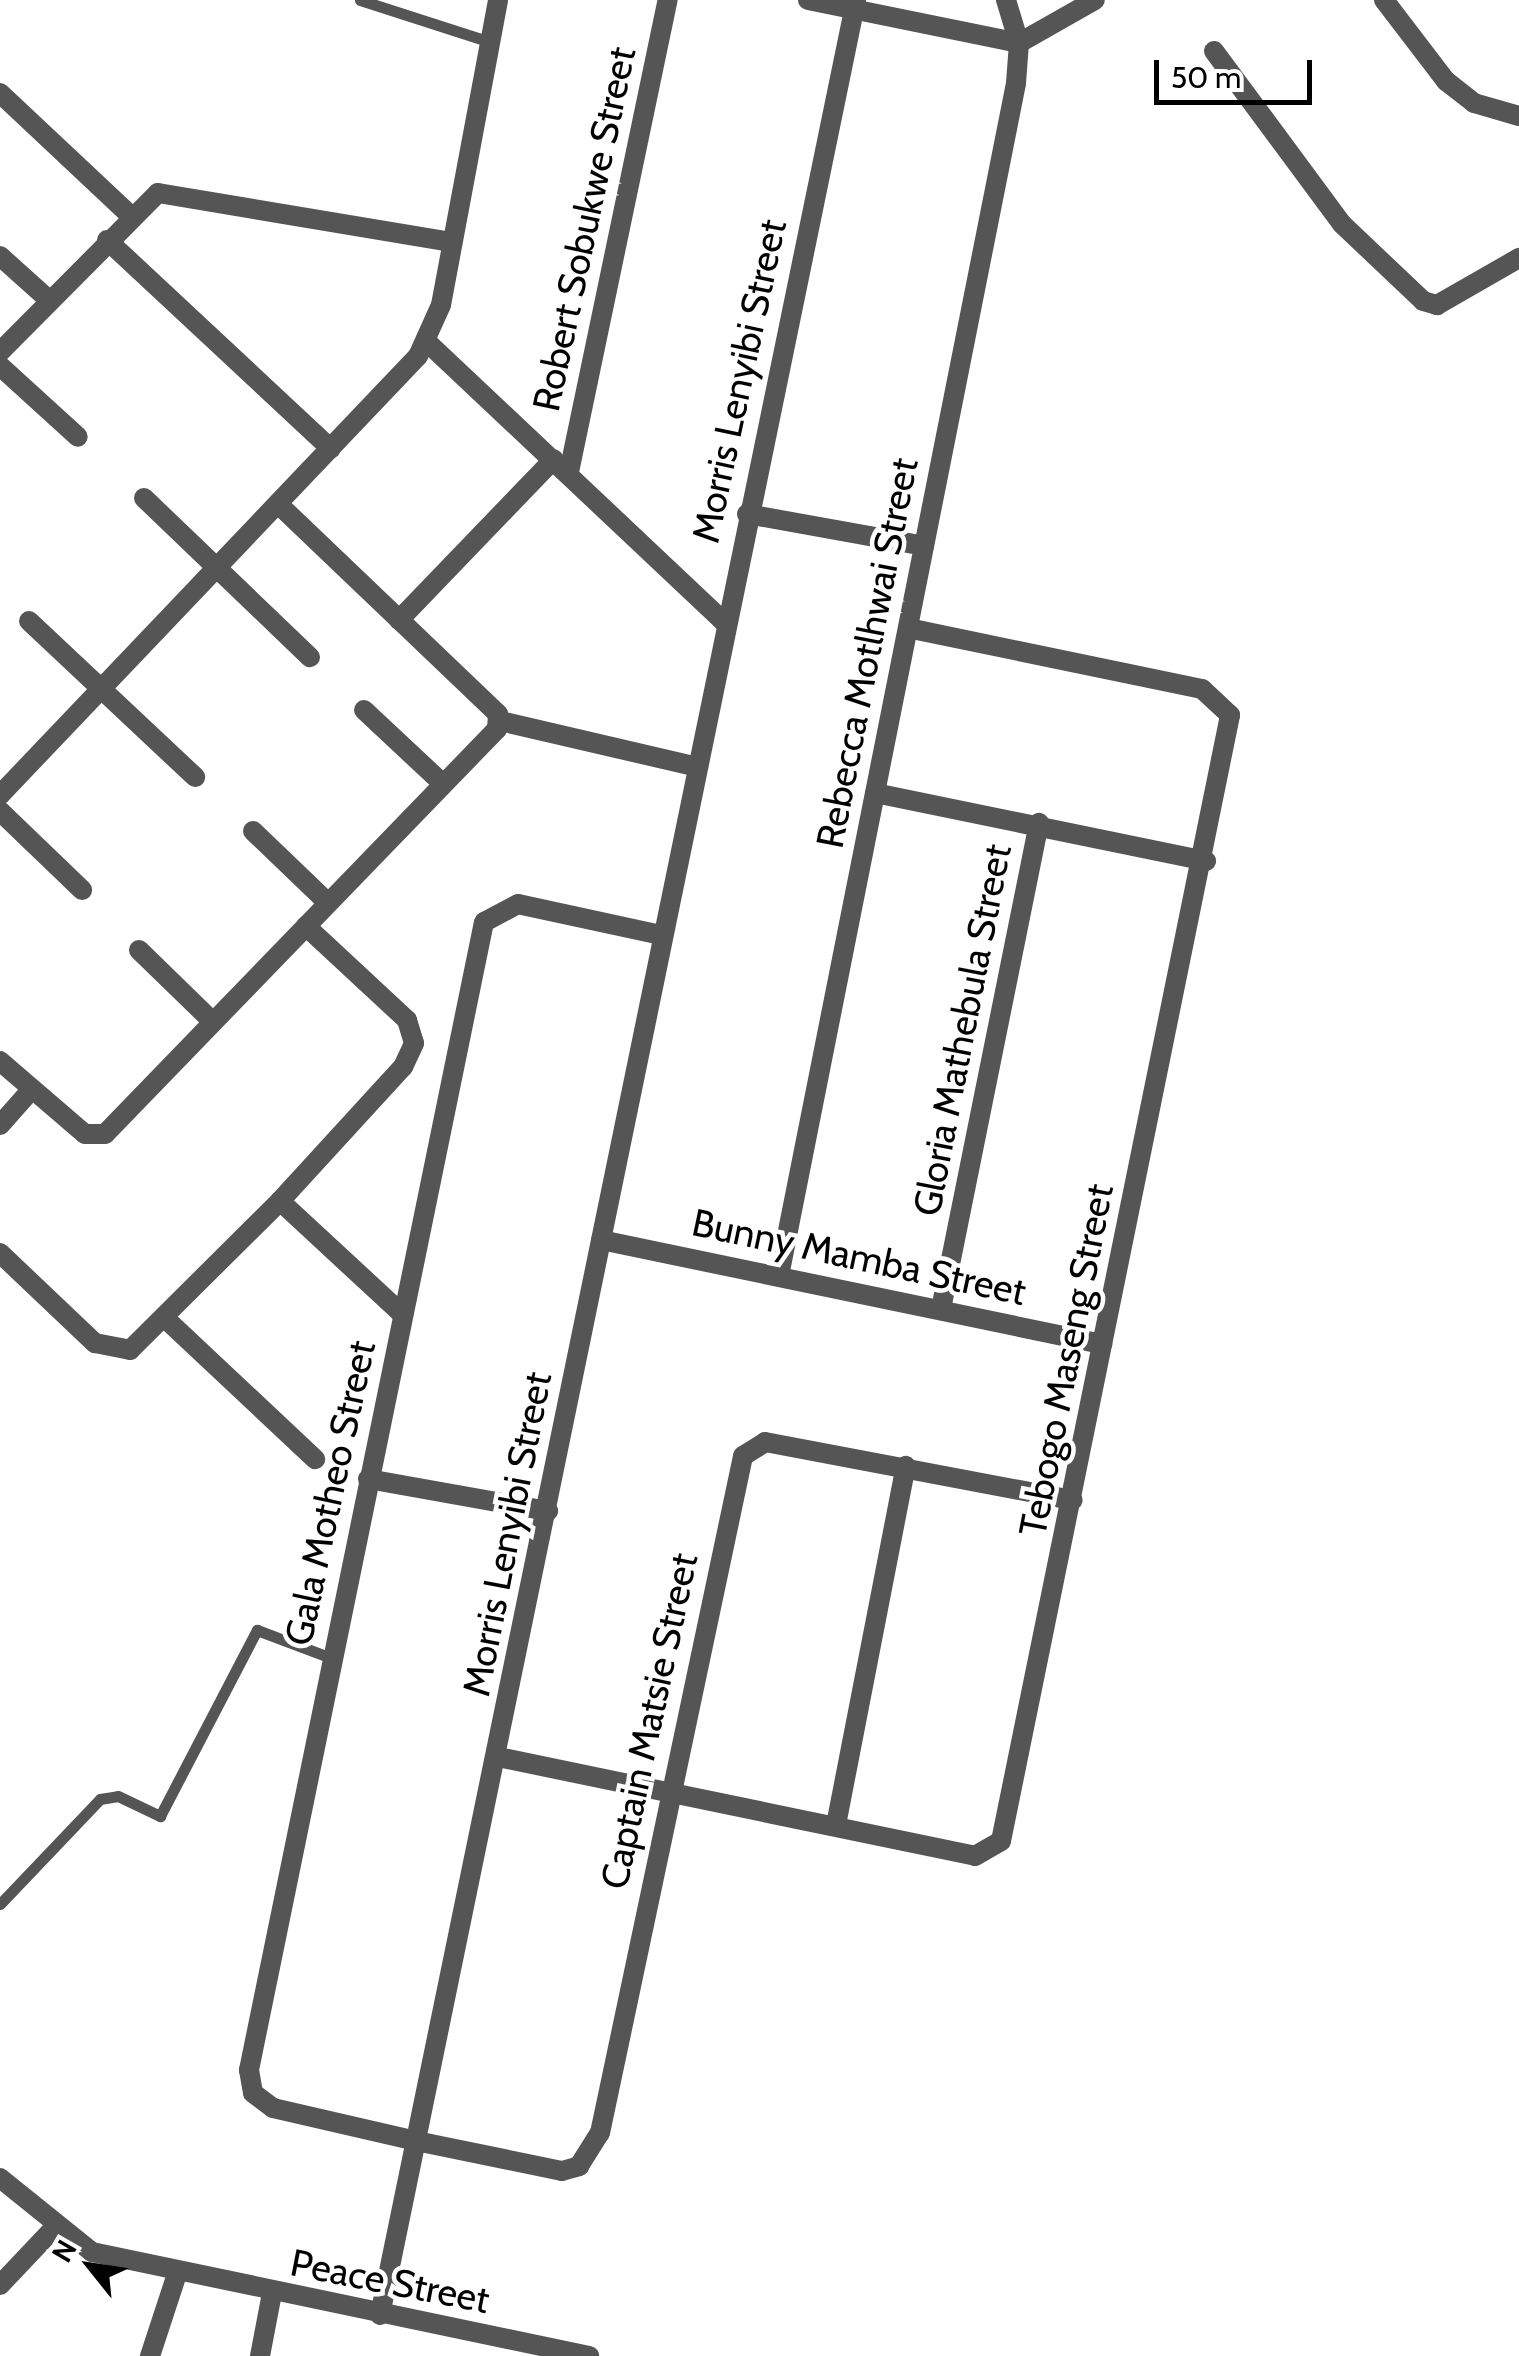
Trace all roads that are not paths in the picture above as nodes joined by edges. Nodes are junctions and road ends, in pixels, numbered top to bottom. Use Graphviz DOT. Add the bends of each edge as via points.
graph roads {
  1 [pos="360,0"];
  2 [pos="498,0"];
  3 [pos="668,0"];
  4 [pos="808,0"];
  5 [pos="1006,0"];
  6 [pos="1095,0"];
  7 [pos="1384,0"];
  8 [pos="854,5"];
  9 [pos="490,42"];
  10 [pos="1019,43"];
  11 [pos="1214,51"];
  12 [pos="0,93"];
  13 [pos="1519,116"];
  14 [pos="130,215"];
  15 [pos="107,240"];
  16 [pos="452,242"];
  17 [pos="0,256"];
  18 [pos="1519,258"];
  19 [pos="49,300"];
  20 [pos="427,342"];
  21 [pos="0,352"];
  22 [pos="0,366"];
  23 [pos="78,437"];
  24 [pos="332,449"];
  25 [pos="562,466"];
  26 [pos="144,498"];
  27 [pos="278,504"];
  28 [pos="747,514"];
  29 [pos="924,546"];
  30 [pos="216,570"];
  31 [pos="399,620"];
  32 [pos="29,622"];
  33 [pos="726,623"];
  34 [pos="908,628"];
  35 [pos="310,656"];
  36 [pos="102,690"];
  37 [pos="364,710"];
  38 [pos="500,721"];
  39 [pos="696,766"];
  40 [pos="195,777"];
  41 [pos="443,784"];
  42 [pos="876,793"];
  43 [pos="0,795"];
  44 [pos="0,811"];
  45 [pos="1039,823"];
  46 [pos="253,832"];
  47 [pos="1206,861"];
  48 [pos="82,890"];
  49 [pos="328,903"];
  50 [pos="306,926"];
  51 [pos="661,935"];
  52 [pos="139,950"];
  53 [pos="213,1022"];
  54 [pos="0,1061"];
  55 [pos="30,1090"];
  56 [pos="0,1125"];
  57 [pos="280,1201"];
  58 [pos="602,1240"];
  59 [pos="0,1253"];
  60 [pos="778,1276"];
  61 [pos="941,1308"];
  62 [pos="402,1314"];
  63 [pos="168,1321"];
  64 [pos="1102,1344"];
  65 [pos="315,1459"];
  66 [pos="906,1466"];
  67 [pos="368,1479"];
  68 [pos="1073,1500"];
  69 [pos="548,1511"];
  70 [pos="331,1658"];
  71 [pos="498,1757"];
  72 [pos="668,1792"];
  73 [pos="836,1825"];
  74 [pos="0,1904"];
  75 [pos="416,2141"];
  76 [pos="0,2178"];
  77 [pos="54,2227"];
  78 [pos="178,2271"];
  79 [pos="0,2285"];
  80 [pos="272,2293"];
  81 [pos="380,2315"];
  82 [pos="150,2356"];
  83 [pos="260,2356"];
  84 [pos="589,2356"];
  1 -- 9 [label="lane"];
  2 -- 9 [label="street"];
  3 -- 25 [label="street, Robert Sobukwe Street"];
  4 -- 8 [label="street"];
  5 -- 10 [label="street"];
  6 -- 10 [label="street"];
  7 -- 13 [label="street" via="1446,81 1474,103"];
  8 -- 10 [label="street"];
  8 -- 28 [label="street, Morris Lenyibi Street"];
  9 -- 16 [label="street"];
  10 -- 29 [label="street, Rebecca Motlhwai Street"];
  11 -- 18 [label="street" via="1342,224 1423,301 1437,305"];
  12 -- 14 [label="street"];
  14 -- 15 [label="street"];
  14 -- 16 [label="street" via="158,193 178,192"];
  15 -- 19 [label="street"];
  15 -- 24 [label="street"];
  16 -- 20 [label="street"];
  17 -- 19 [label="street"];
  19 -- 21 [label="street"];
  20 -- 24 [label="street"];
  20 -- 25 [label="street"];
  22 -- 23 [label="street"];
  24 -- 27 [label="street"];
  25 -- 31 [label="street"];
  25 -- 33 [label="street"];
  26 -- 30 [label="street"];
  27 -- 30 [label="street"];
  27 -- 31 [label="street"];
  28 -- 29 [label="street"];
  28 -- 33 [label="street, Morris Lenyibi Street"];
  29 -- 34 [label="street, Rebecca Motlhwai Street"];
  30 -- 35 [label="street"];
  30 -- 36 [label="street"];
  31 -- 38 [label="street"];
  32 -- 36 [label="street"];
  33 -- 39 [label="street, Morris Lenyibi Street"];
  34 -- 42 [label="street, Rebecca Motlhwai Street"];
  34 -- 47 [label="street, Tebogo Maseng Street" via="1212,692 1230,714"];
  36 -- 40 [label="street"];
  36 -- 43 [label="street"];
  37 -- 41 [label="street"];
  38 -- 39 [label="street"];
  38 -- 41 [label="street"];
  39 -- 51 [label="street, Morris Lenyibi Street"];
  41 -- 49 [label="street"];
  42 -- 45 [label="street"];
  42 -- 60 [label="street, Rebecca Motlhwai Street"];
  44 -- 48 [label="street"];
  45 -- 47 [label="street"];
  45 -- 61 [label="street, Gloria Mathebula Street"];
  46 -- 49 [label="street"];
  47 -- 64 [label="street, Tebogo Maseng Street"];
  49 -- 50 [label="street"];
  50 -- 53 [label="street"];
  50 -- 57 [label="street" via="407,1020 414,1043 403,1067"];
  51 -- 58 [label="street, Morris Lenyibi Street"];
  51 -- 62 [label="street, Gala Motheo Street" via="518,904 484,922"];
  52 -- 53 [label="street"];
  53 -- 55 [label="street" via="105,1134 85,1134"];
  54 -- 55 [label="street"];
  55 -- 56 [label="street"];
  57 -- 62 [label="street"];
  57 -- 63 [label="street"];
  58 -- 60 [label="street, Bunny Mamba Street"];
  58 -- 69 [label="street, Morris Lenyibi Street"];
  59 -- 63 [label="street" via="103,1348 130,1350"];
  60 -- 61 [label="street, Bunny Mamba Street"];
  61 -- 64 [label="street, Bunny Mamba Street"];
  62 -- 67 [label="street, Gala Motheo Street"];
  63 -- 65 [label="street"];
  64 -- 68 [label="street, Tebogo Maseng Street"];
  66 -- 68 [label="street, Captain Matsie Street"];
  66 -- 72 [label="street, Captain Matsie Street" via="766,1442 743,1456"];
  66 -- 73 [label="street"];
  67 -- 69 [label="street"];
  67 -- 70 [label="street, Gala Motheo Street"];
  68 -- 73 [label="street, Tebogo Maseng Street" via="995,1851 975,1856"];
  69 -- 71 [label="street, Morris Lenyibi Street"];
  70 -- 74 [label="lane" via="256,1630 160,1816 118,1796 100,1799"];
  70 -- 75 [label="street, Gala Motheo Street" via="249,2084 273,2108"];
  71 -- 72 [label="street, Tebogo Maseng Street"];
  71 -- 75 [label="street, Morris Lenyibi Street"];
  72 -- 73 [label="street, Tebogo Maseng Street"];
  72 -- 75 [label="street, Captain Matsie Street" via="592,2151 562,2171"];
  75 -- 81 [label="street, Morris Lenyibi Street"];
  76 -- 77 [label="street, Peace Street"];
  77 -- 78 [label="street, Peace Street" via="92,2252"];
  77 -- 79 [label="street"];
  78 -- 80 [label="street, Peace Street"];
  78 -- 82 [label="street"];
  80 -- 81 [label="street, Peace Street"];
  80 -- 83 [label="street"];
  81 -- 84 [label="street, Peace Street"];
}
